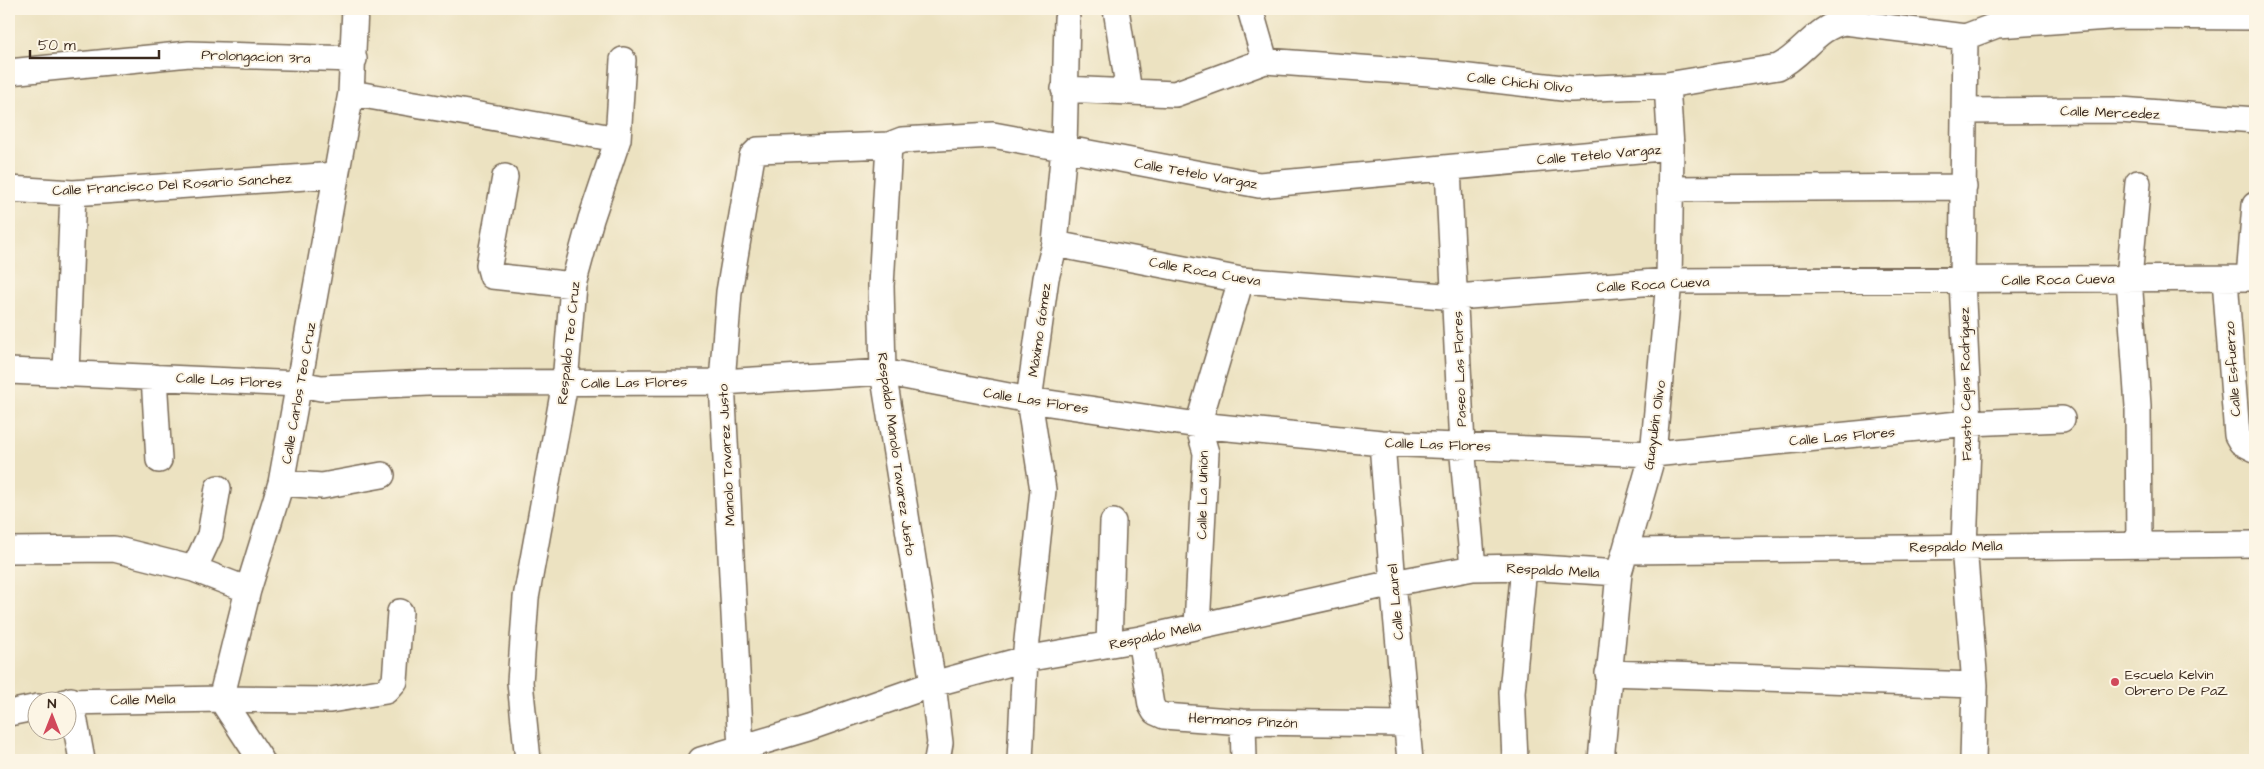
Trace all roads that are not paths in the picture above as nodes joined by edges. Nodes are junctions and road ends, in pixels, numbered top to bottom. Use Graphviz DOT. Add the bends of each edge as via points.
graph roads {
  1 [pos="355,9"];
  2 [pos="1116,9"];
  3 [pos="1250,9"];
  4 [pos="2255,17"];
  5 [pos="1067,19"];
  6 [pos="1965,37"];
  7 [pos="354,59"];
  8 [pos="623,60"];
  9 [pos="1265,61"];
  10 [pos="9,72"];
  11 [pos="1667,85"];
  12 [pos="1064,89"];
  13 [pos="351,92"];
  14 [pos="1129,92"];
  15 [pos="1965,111"];
  16 [pos="2255,120"];
  17 [pos="618,139"];
  18 [pos="889,145"];
  19 [pos="1671,147"];
  20 [pos="1064,148"];
  21 [pos="755,153"];
  22 [pos="1448,169"];
  23 [pos="336,175"];
  24 [pos="505,177"];
  25 [pos="2138,183"];
  26 [pos="1964,187"];
  27 [pos="9,189"];
  28 [pos="1670,189"];
  29 [pos="73,193"];
  30 [pos="2255,205"];
  31 [pos="1055,244"];
  32 [pos="2129,278"];
  33 [pos="2243,279"];
  34 [pos="1241,280"];
  35 [pos="1669,281"];
  36 [pos="1962,281"];
  37 [pos="573,285"];
  38 [pos="1456,297"];
  39 [pos="9,371"];
  40 [pos="66,372"];
  41 [pos="883,372"];
  42 [pos="154,377"];
  43 [pos="722,382"];
  44 [pos="565,383"];
  45 [pos="300,384"];
  46 [pos="1029,400"];
  47 [pos="2062,419"];
  48 [pos="1969,423"];
  49 [pos="1198,425"];
  50 [pos="1382,442"];
  51 [pos="1462,444"];
  52 [pos="2255,450"];
  53 [pos="1653,454"];
  54 [pos="159,460"];
  55 [pos="382,475"];
  56 [pos="281,483"];
  57 [pos="218,488"];
  58 [pos="1113,522"];
  59 [pos="2255,544"];
  60 [pos="2139,545"];
  61 [pos="1964,546"];
  62 [pos="9,550"];
  63 [pos="1623,562"];
  64 [pos="1524,567"];
  65 [pos="1473,568"];
  66 [pos="194,569"];
  67 [pos="1393,583"];
  68 [pos="248,590"];
  69 [pos="400,612"];
  70 [pos="1197,626"];
  71 [pos="1140,639"];
  72 [pos="1109,644"];
  73 [pos="1025,659"];
  74 [pos="1608,672"];
  75 [pos="933,684"];
  76 [pos="1975,685"];
  77 [pos="220,699"];
  78 [pos="78,701"];
  79 [pos="28,709"];
  80 [pos="9,713"];
  81 [pos="1243,722"];
  82 [pos="1407,724"];
  83 [pos="78,742"];
  84 [pos="740,755"];
  85 [pos="82,760"];
  86 [pos="261,760"];
  87 [pos="528,760"];
  88 [pos="701,760"];
  89 [pos="937,760"];
  90 [pos="1020,760"];
  91 [pos="1244,760"];
  92 [pos="1410,760"];
  93 [pos="1515,760"];
  94 [pos="1602,760"];
  95 [pos="1973,760"];
  1 -- 7 [label="street, Calle Carlos Teo Cruz"];
  2 -- 14 [label="street"];
  3 -- 9 [label="street"];
  4 -- 6 [label="street" via="2122,16 1997,25"];
  5 -- 12 [label="street, Máximo Gómez"];
  6 -- 11 [label="street, Calle Chichi Olivo" via="1836,23 1794,59 1778,67"];
  6 -- 15 [label="street, Fausto Cejas Rodríguez"];
  7 -- 10 [label="street, Prolongacion 3ra" via="189,54"];
  7 -- 13 [label="street, Calle Carlos Teo Cruz"];
  8 -- 17 [label="street, Respaldo Teo Cruz"];
  9 -- 11 [label="street, Calle Chichi Olivo" via="1443,74 1570,88"];
  9 -- 14 [label="street, Calle Chichi Olivo" via="1175,94"];
  11 -- 19 [label="street, Guayubín Olivo"];
  12 -- 14 [label="street, Calle Chichi Olivo"];
  12 -- 20 [label="street, Máximo Gómez"];
  13 -- 17 [label="street"];
  13 -- 23 [label="street, Calle Carlos Teo Cruz"];
  15 -- 16 [label="street, Calle Mercedez" via="2120,110"];
  15 -- 26 [label="street, Fausto Cejas Rodríguez"];
  17 -- 37 [label="street, Respaldo Teo Cruz"];
  18 -- 20 [label="street, Calle Tetelo Vargaz" via="902,140 993,135"];
  18 -- 21 [label="street, Calle Tetelo Vargaz" via="763,149"];
  18 -- 41 [label="street, Respaldo Manolo Tavarez Justo" via="881,286"];
  19 -- 22 [label="street, Calle Tetelo Vargaz"];
  19 -- 28 [label="street, Guayubín Olivo"];
  20 -- 22 [label="street, Calle Tetelo Vargaz" via="1259,186"];
  20 -- 31 [label="street, Máximo Gómez"];
  21 -- 43 [label="street, Manolo Tavarez Justo" via="729,292"];
  22 -- 38 [label="street, Paseo Las Flores"];
  23 -- 29 [label="street, Calle Francisco Del Rosario Sanchez"];
  23 -- 45 [label="street, Calle Carlos Teo Cruz"];
  24 -- 37 [label="street" via="489,265 492,276"];
  25 -- 32 [label="street"];
  26 -- 28 [label="street"];
  26 -- 36 [label="street, Fausto Cejas Rodríguez"];
  27 -- 29 [label="street, Calle Francisco Del Rosario Sanchez"];
  28 -- 35 [label="street, Guayubín Olivo"];
  29 -- 40 [label="street"];
  30 -- 33 [label="street, Calle Esfuerzo"];
  31 -- 34 [label="street, Calle Roca Cueva"];
  31 -- 46 [label="street, Máximo Gómez" via="1046,278"];
  32 -- 33 [label="street, Calle Roca Cueva"];
  32 -- 36 [label="street, Calle Roca Cueva"];
  32 -- 60 [label="street" via="2138,406"];
  33 -- 52 [label="street, Calle Esfuerzo" via="2237,435 2241,442"];
  34 -- 38 [label="street, Calle Roca Cueva"];
  34 -- 49 [label="street"];
  35 -- 36 [label="street, Calle Roca Cueva"];
  35 -- 38 [label="street, Calle Roca Cueva"];
  35 -- 53 [label="street, Guayubín Olivo"];
  36 -- 48 [label="street, Fausto Cejas Rodríguez"];
  37 -- 44 [label="street, Respaldo Teo Cruz"];
  38 -- 51 [label="street, Paseo Las Flores"];
  39 -- 40 [label="street, Calle Las Flores"];
  40 -- 42 [label="street, Calle Las Flores"];
  41 -- 43 [label="street, Calle Las Flores"];
  41 -- 46 [label="street, Calle Las Flores"];
  41 -- 75 [label="street, Respaldo Manolo Tavarez Justo"];
  42 -- 45 [label="street, Calle Las Flores"];
  42 -- 54 [label="street"];
  43 -- 44 [label="street, Calle Las Flores"];
  43 -- 84 [label="street, Manolo Tavarez Justo"];
  44 -- 45 [label="street, Calle Las Flores" via="428,383 321,388"];
  44 -- 87 [label="street, Respaldo Teo Cruz" via="526,598 520,682"];
  45 -- 56 [label="street, Calle Carlos Teo Cruz"];
  46 -- 49 [label="street, Calle Las Flores"];
  46 -- 73 [label="street, Máximo Gómez" via="1043,490"];
  47 -- 48 [label="street, Calle Las Flores"];
  48 -- 53 [label="street, Calle Las Flores"];
  48 -- 61 [label="street, Fausto Cejas Rodríguez"];
  49 -- 50 [label="street, Calle Las Flores"];
  49 -- 70 [label="street, Calle La Unión" via="1206,453"];
  50 -- 51 [label="street, Calle Las Flores"];
  50 -- 67 [label="street, Calle Laurel"];
  51 -- 53 [label="street, Calle Las Flores"];
  51 -- 65 [label="street, Paseo Las Flores"];
  53 -- 63 [label="street, Guayubín Olivo"];
  55 -- 56 [label="street" via="322,486"];
  56 -- 68 [label="street, Calle Carlos Teo Cruz"];
  57 -- 66 [label="street" via="210,535"];
  58 -- 72 [label="street"];
  59 -- 60 [label="street, Respaldo Mella"];
  60 -- 61 [label="street, Respaldo Mella"];
  61 -- 63 [label="street, Respaldo Mella"];
  61 -- 76 [label="street, Fausto Cejas Rodríguez"];
  62 -- 66 [label="street" via="114,549"];
  63 -- 64 [label="street, Respaldo Mella"];
  63 -- 74 [label="street, Guayubín Olivo"];
  64 -- 65 [label="street, Respaldo Mella"];
  64 -- 93 [label="street" via="1512,692"];
  65 -- 67 [label="street, Respaldo Mella"];
  66 -- 68 [label="street"];
  67 -- 70 [label="street, Respaldo Mella"];
  67 -- 82 [label="street, Calle Laurel"];
  68 -- 77 [label="street, Calle Carlos Teo Cruz"];
  69 -- 77 [label="street, Calle Mella" via="395,681 386,691 330,700"];
  70 -- 71 [label="street, Respaldo Mella"];
  71 -- 72 [label="street, Respaldo Mella"];
  71 -- 81 [label="street, Hermanos Pinzón" via="1151,705 1155,712 1164,716"];
  72 -- 73 [label="street, Respaldo Mella"];
  73 -- 75 [label="street, Respaldo Mella"];
  73 -- 90 [label="street, Máximo Gómez"];
  74 -- 76 [label="street"];
  74 -- 94 [label="street, Guayubín Olivo"];
  75 -- 84 [label="street, Respaldo Mella"];
  75 -- 89 [label="street, Respaldo Manolo Tavarez Justo" via="940,744"];
  76 -- 95 [label="street, Fausto Cejas Rodríguez"];
  77 -- 78 [label="street, Calle Mella"];
  77 -- 86 [label="street"];
  79 -- 80 [label="street"];
  81 -- 82 [label="street, Hermanos Pinzón"];
  81 -- 91 [label="street"];
  82 -- 92 [label="street, Calle Laurel"];
  83 -- 85 [label="street"];
  84 -- 88 [label="street, Respaldo Mella"];
}
